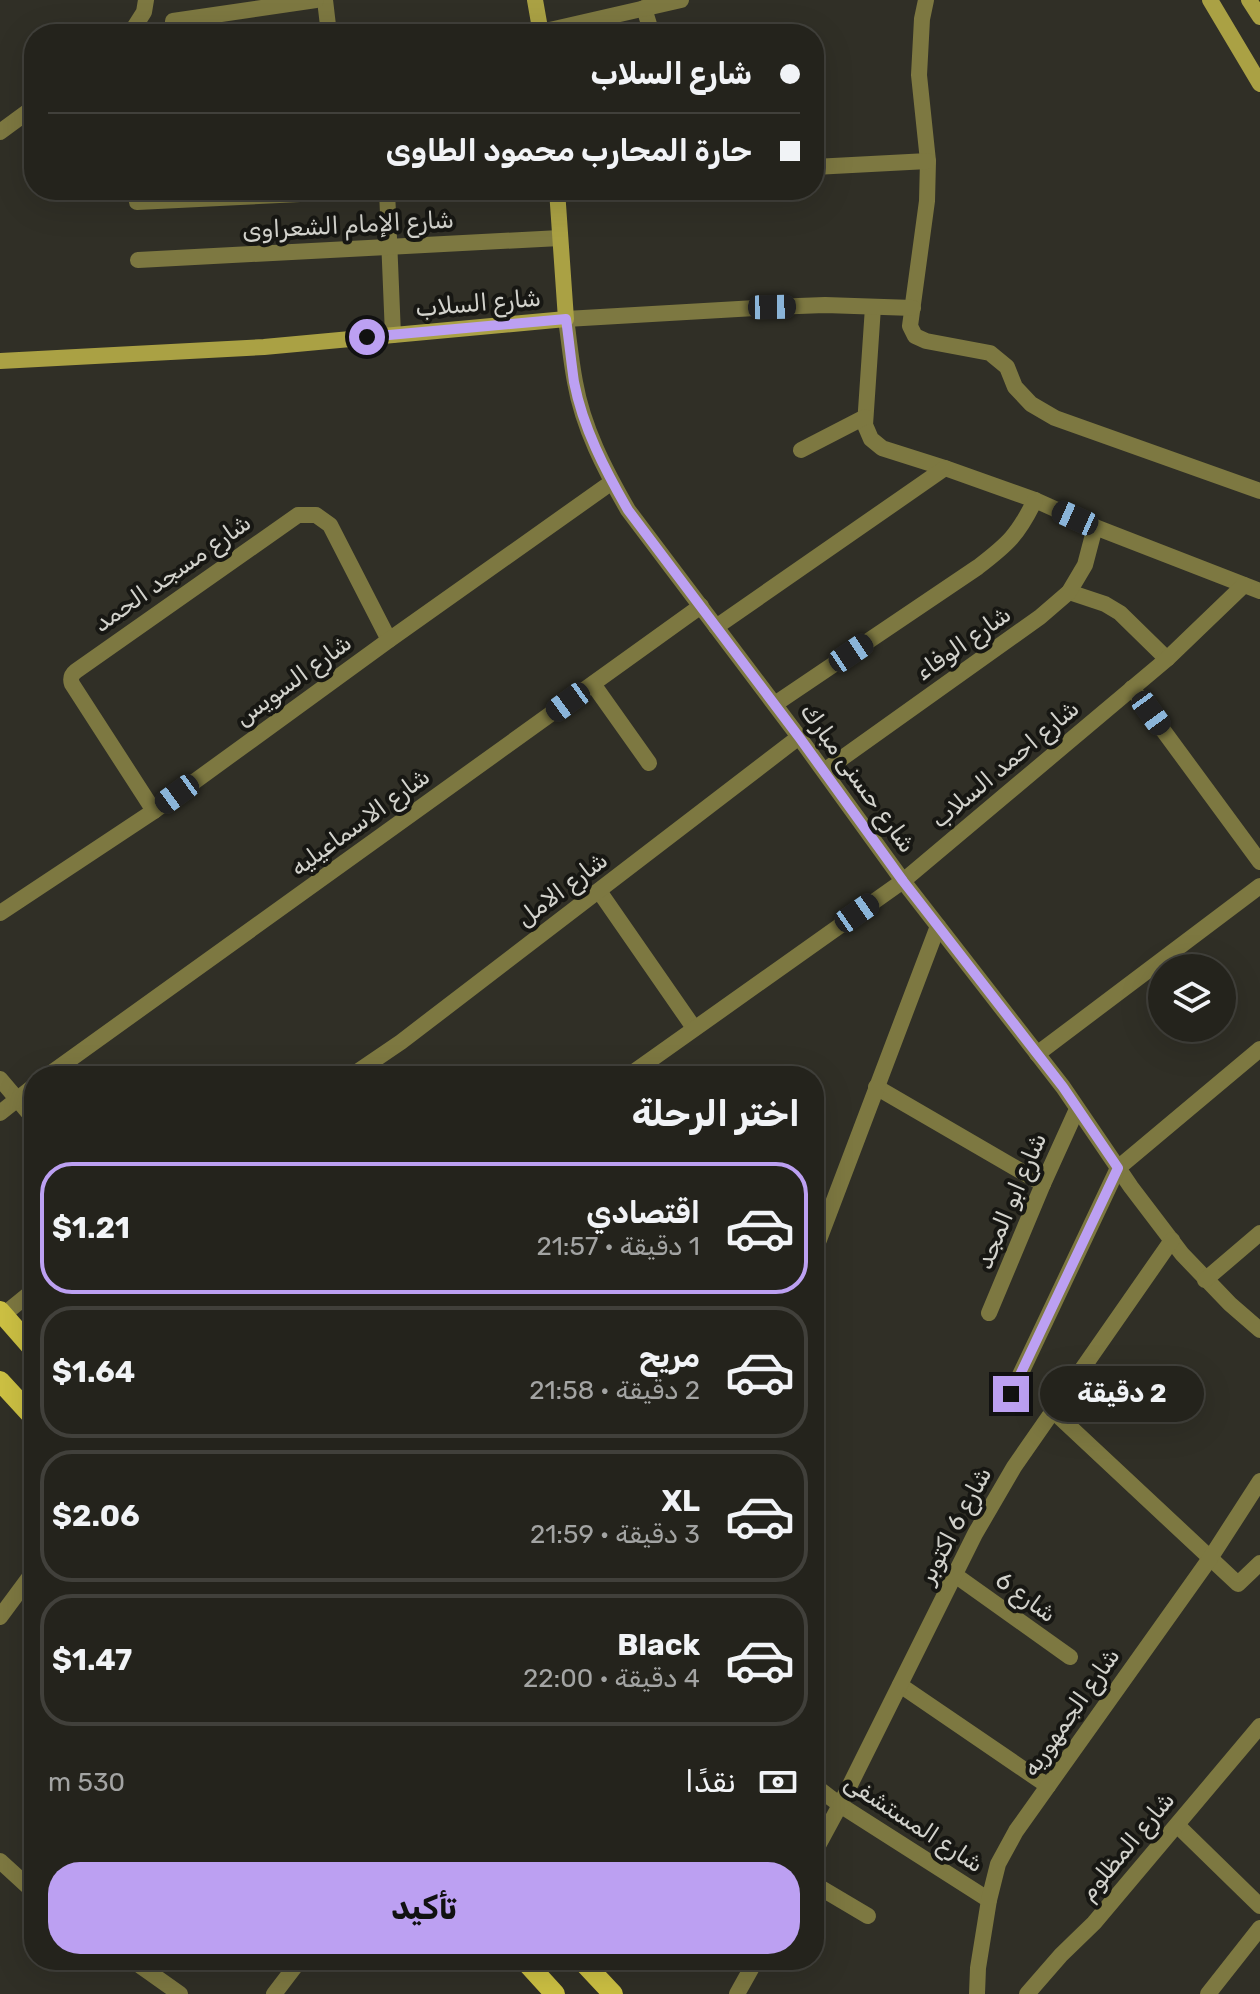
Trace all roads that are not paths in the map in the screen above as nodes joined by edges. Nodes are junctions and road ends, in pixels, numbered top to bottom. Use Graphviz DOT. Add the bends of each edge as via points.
graph roads {
  1 [pos="146,0"];
  2 [pos="316,0"];
  3 [pos="325,0"];
  4 [pos="535,0"];
  5 [pos="681,0"];
  6 [pos="926,0"];
  7 [pos="1210,0"];
  8 [pos="1249,0"];
  9 [pos="635,7"];
  10 [pos="1260,17"];
  11 [pos="173,21"];
  12 [pos="136,24"];
  13 [pos="328,24"];
  14 [pos="539,24"];
  15 [pos="574,24"];
  16 [pos="646,24"];
  17 [pos="1260,84"];
  18 [pos="24,114"];
  19 [pos="0,132"];
  20 [pos="928,161"];
  21 [pos="824,166"];
  22 [pos="178,200"];
  23 [pos="386,200"];
  24 [pos="558,200"];
  25 [pos="137,202"];
  26 [pos="560,238"];
  27 [pos="390,247"];
  28 [pos="138,260"];
  29 [pos="873,307"];
  30 [pos="913,308"];
  31 [pos="566,319"];
  32 [pos="393,335"];
  33 [pos="0,361"];
  34 [pos="865,417"];
  35 [pos="801,450"];
  36 [pos="945,468"];
  37 [pos="612,482"];
  38 [pos="1260,491"];
  39 [pos="1035,500"];
  40 [pos="1095,527"];
  41 [pos="1252,588"];
  42 [pos="1069,592"];
  43 [pos="701,606"];
  44 [pos="716,627"];
  45 [pos="389,640"];
  46 [pos="1167,659"];
  47 [pos="593,684"];
  48 [pos="1132,688"];
  49 [pos="775,704"];
  50 [pos="799,737"];
  51 [pos="649,763"];
  52 [pos="824,771"];
  53 [pos="154,811"];
  54 [pos="1260,862"];
  55 [pos="903,881"];
  56 [pos="1260,888"];
  57 [pos="599,891"];
  58 [pos="0,913"];
  59 [pos="938,926"];
  60 [pos="694,1028"];
  61 [pos="1260,1049"];
  62 [pos="1037,1054"];
  63 [pos="61,1066"];
  64 [pos="366,1066"];
  65 [pos="642,1066"];
  66 [pos="0,1079"];
  67 [pos="876,1087"];
  68 [pos="24,1094"];
  69 [pos="17,1099"];
  70 [pos="24,1107"];
  71 [pos="1077,1109"];
  72 [pos="0,1113"];
  73 [pos="1118,1168"];
  74 [pos="1043,1184"];
  75 [pos="824,1226"];
  76 [pos="1260,1233"];
  77 [pos="1172,1240"];
  78 [pos="1205,1280"];
  79 [pos="24,1297"];
  80 [pos="2,1313"];
  81 [pos="989,1313"];
  82 [pos="1260,1330"];
  83 [pos="24,1338"];
  84 [pos="0,1381"];
  85 [pos="1011,1394"];
  86 [pos="24,1407"];
  87 [pos="1053,1411"];
  88 [pos="1260,1481"];
  89 [pos="1211,1557"];
  90 [pos="1260,1563"];
  91 [pos="955,1575"];
  92 [pos="24,1585"];
  93 [pos="0,1617"];
  94 [pos="1070,1657"];
  95 [pos="900,1685"];
  96 [pos="1260,1726"];
  97 [pos="1048,1786"];
  98 [pos="824,1793"];
  99 [pos="840,1805"];
  100 [pos="1177,1825"];
  101 [pos="824,1835"];
  102 [pos="0,1861"];
  103 [pos="24,1883"];
  104 [pos="824,1890"];
  105 [pos="989,1900"];
  106 [pos="1260,1906"];
  107 [pos="868,1916"];
  108 [pos="1260,1928"];
  109 [pos="146,1970"];
  110 [pos="292,1970"];
  111 [pos="533,1970"];
  112 [pos="590,1970"];
  113 [pos="750,1970"];
  114 [pos="180,1994"];
  115 [pos="274,1994"];
  116 [pos="555,1994"];
  117 [pos="613,1994"];
  118 [pos="737,1994"];
  119 [pos="977,1994"];
  120 [pos="1027,1994"];
  121 [pos="1208,1994"];
  1 -- 12 [label="street"];
  2 -- 11 [label="street"];
  3 -- 13 [label="street"];
  4 -- 14 [label="street"];
  5 -- 9 [label="street"];
  6 -- 20 [label="street" via="919,75"];
  7 -- 17 [label="street"];
  8 -- 10 [label="street"];
  9 -- 15 [label="street"];
  9 -- 16 [label="street"];
  18 -- 19 [label="street"];
  20 -- 21 [label="street"];
  20 -- 30 [label="street"];
  22 -- 25 [label="street"];
  23 -- 27 [label="street"];
  24 -- 26 [label="street, شارع حسنى مبارك"];
  26 -- 27 [label="street, شارع الإمام الشعراوى"];
  26 -- 31 [label="street, شارع حسنى مبارك"];
  27 -- 28 [label="street, شارع الإمام الشعراوى"];
  27 -- 32 [label="street"];
  29 -- 30 [label="street, شارع السلاب"];
  29 -- 31 [label="street, شارع السلاب"];
  29 -- 34 [label="street"];
  30 -- 38 [label="street" via="910,326 915,336 990,353 1007,367 1015,387 1031,404 1055,418"];
  31 -- 32 [label="street, شارع السلاب"];
  31 -- 37 [label="street, شارع حسنى مبارك" via="575,384"];
  32 -- 33 [label="street, شارع السلاب"];
  34 -- 35 [label="street"];
  34 -- 36 [label="street" via="871,439 882,448"];
  36 -- 39 [label="street"];
  36 -- 44 [label="street"];
  37 -- 43 [label="street, شارع حسنى مبارك"];
  37 -- 45 [label="street, شارع السويس"];
  39 -- 40 [label="street"];
  39 -- 49 [label="street" via="1007,544 978,567"];
  40 -- 41 [label="street"];
  40 -- 42 [label="street, شارع الوفاء" via="1085,565"];
  41 -- 46 [label="street, شارع احمد السلاب"];
  42 -- 46 [label="street" via="1120,613"];
  42 -- 52 [label="street, شارع الوفاء"];
  43 -- 44 [label="street, شارع حسنى مبارك"];
  43 -- 47 [label="street, شارع الاسماعيليه"];
  44 -- 49 [label="street, شارع حسنى مبارك"];
  45 -- 53 [label="street, شارع السويس"];
  45 -- 53 [label="street, شارع مسجد الحمد" via="330,525 316,515 298,515 76,671 72,684"];
  46 -- 48 [label="street, شارع احمد السلاب"];
  47 -- 51 [label="street"];
  47 -- 63 [label="street, شارع الاسماعيليه"];
  48 -- 54 [label="street"];
  48 -- 55 [label="street, شارع احمد السلاب"];
  49 -- 50 [label="street, شارع حسنى مبارك"];
  50 -- 52 [label="street, شارع حسنى مبارك"];
  50 -- 57 [label="street, شارع الامل"];
  52 -- 55 [label="street, شارع حسنى مبارك"];
  53 -- 58 [label="street, شارع السويس"];
  55 -- 59 [label="street, شارع حسنى مبارك"];
  55 -- 60 [label="street, شارع احمد السلاب"];
  56 -- 62 [label="street"];
  57 -- 60 [label="street"];
  57 -- 64 [label="street, شارع الامل"];
  59 -- 62 [label="street, شارع حسنى مبارك"];
  59 -- 67 [label="street"];
  60 -- 65 [label="street, شارع احمد السلاب"];
  61 -- 73 [label="street"];
  62 -- 71 [label="street, شارع حسنى مبارك"];
  66 -- 69 [label="street"];
  67 -- 74 [label="street"];
  67 -- 75 [label="street"];
  68 -- 69 [label="street"];
  69 -- 70 [label="street"];
  69 -- 72 [label="street"];
  71 -- 73 [label="street, شارع حسنى مبارك"];
  71 -- 74 [label="street, شارع ابو المجد"];
  73 -- 77 [label="street, شارع حسنى مبارك"];
  73 -- 85 [label="street"];
  74 -- 81 [label="street, شارع ابو المجد"];
  76 -- 78 [label="street"];
  77 -- 78 [label="street, شارع حسنى مبارك"];
  77 -- 87 [label="street, شارع 6 اكتوبر"];
  78 -- 82 [label="street, شارع حسنى مبارك"];
  79 -- 80 [label="street"];
  80 -- 83 [label="main road"];
  84 -- 86 [label="main road"];
  87 -- 89 [label="street"];
  87 -- 91 [label="street, شارع 6 اكتوبر" via="994,1500"];
  88 -- 89 [label="street, شارع الجمهوريه"];
  89 -- 90 [label="street" via="1238,1584"];
  89 -- 97 [label="street, شارع الجمهوريه"];
  91 -- 94 [label="street, شارع 6"];
  91 -- 95 [label="street, شارع 6 اكتوبر"];
  92 -- 93 [label="street"];
  95 -- 97 [label="street"];
  95 -- 99 [label="street, شارع 6 اكتوبر"];
  96 -- 100 [label="street, شارع المظلوم"];
  97 -- 105 [label="street, شارع الجمهوريه" via="998,1864"];
  98 -- 99 [label="street, شارع المستشفى"];
  99 -- 101 [label="street, شارع 6 اكتوبر"];
  99 -- 105 [label="street, شارع المستشفى"];
  100 -- 106 [label="street"];
  100 -- 120 [label="street, شارع المظلوم"];
  102 -- 103 [label="street"];
  104 -- 107 [label="street"];
  105 -- 119 [label="street, شارع الجمهوريه"];
  108 -- 121 [label="street"];
  109 -- 114 [label="street"];
  110 -- 115 [label="street"];
  111 -- 116 [label="main road"];
  112 -- 117 [label="main road"];
  113 -- 118 [label="street"];
}
